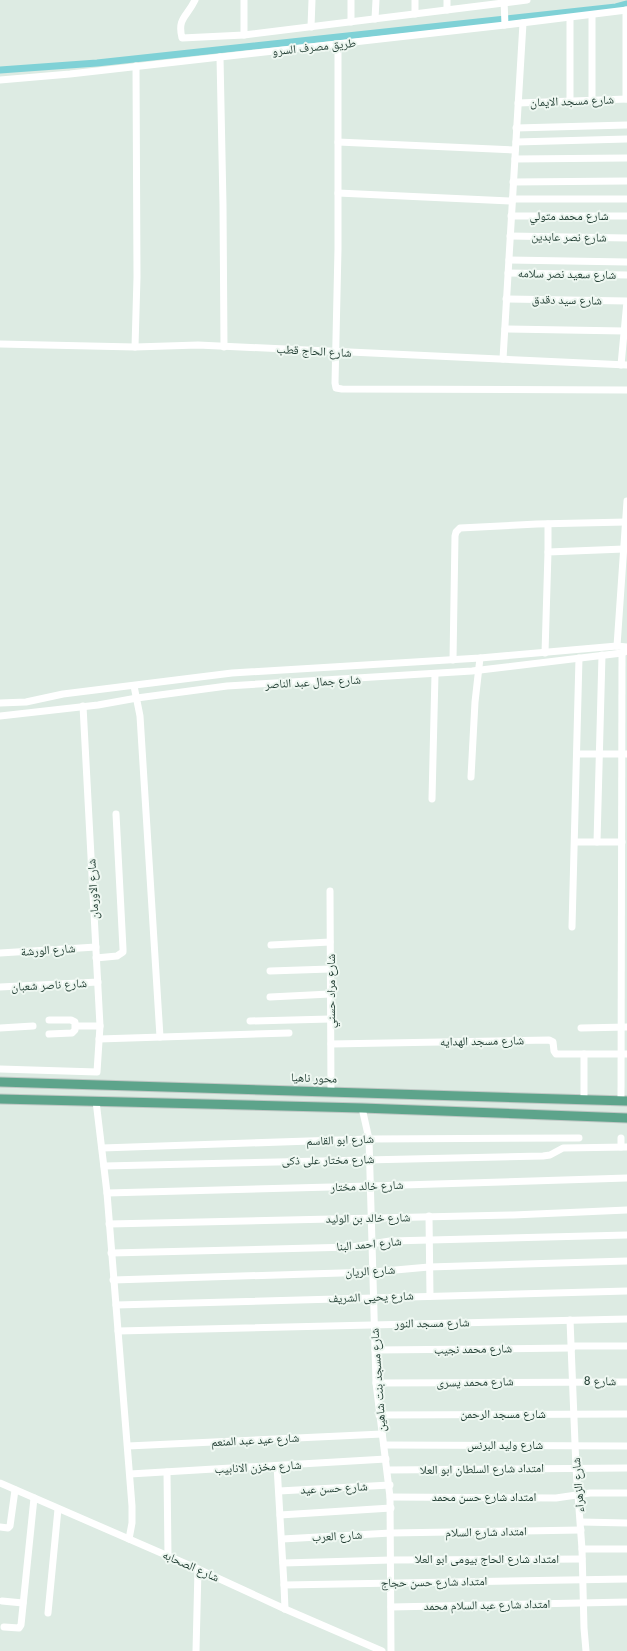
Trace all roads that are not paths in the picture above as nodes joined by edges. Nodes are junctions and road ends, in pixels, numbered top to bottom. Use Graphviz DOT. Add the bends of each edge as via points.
graph roads {
  1 [pos="195,0"];
  2 [pos="244,0"];
  3 [pos="312,0"];
  4 [pos="351,0"];
  5 [pos="376,0"];
  6 [pos="415,0"];
  7 [pos="447,0"];
  8 [pos="527,0"];
  9 [pos="504,1"];
  10 [pos="476,3"];
  11 [pos="447,10"];
  12 [pos="626,10"];
  13 [pos="415,14"];
  14 [pos="592,15"];
  15 [pos="570,18"];
  16 [pos="375,19"];
  17 [pos="351,22"];
  18 [pos="523,24"];
  19 [pos="505,26"];
  20 [pos="311,27"];
  21 [pos="626,30"];
  22 [pos="244,35"];
  23 [pos="338,44"];
  24 [pos="220,57"];
  25 [pos="136,66"];
  26 [pos="0,80"];
  27 [pos="627,99"];
  28 [pos="592,100"];
  29 [pos="570,101"];
  30 [pos="518,103"];
  31 [pos="627,125"];
  32 [pos="516,128"];
  33 [pos="627,139"];
  34 [pos="338,142"];
  35 [pos="515,146"];
  36 [pos="627,158"];
  37 [pos="515,159"];
  38 [pos="627,181"];
  39 [pos="513,182"];
  40 [pos="338,193"];
  41 [pos="627,199"];
  42 [pos="512,200"];
  43 [pos="511,216"];
  44 [pos="627,216"];
  45 [pos="510,236"];
  46 [pos="627,238"];
  47 [pos="509,260"];
  48 [pos="627,262"];
  49 [pos="508,273"];
  50 [pos="627,275"];
  51 [pos="506,299"];
  52 [pos="627,301"];
  53 [pos="505,328"];
  54 [pos="624,331"];
  55 [pos="0,344"];
  56 [pos="135,346"];
  57 [pos="224,347"];
  58 [pos="336,352"];
  59 [pos="503,359"];
  60 [pos="624,365"];
  61 [pos="627,390"];
  62 [pos="627,501"];
  63 [pos="626,522"];
  64 [pos="548,524"];
  65 [pos="624,549"];
  66 [pos="548,552"];
  67 [pos="625,568"];
  68 [pos="623,609"];
  69 [pos="617,646"];
  70 [pos="627,646"];
  71 [pos="625,652"];
  72 [pos="545,653"];
  73 [pos="602,655"];
  74 [pos="480,658"];
  75 [pos="579,658"];
  76 [pos="453,660"];
  77 [pos="480,670"];
  78 [pos="435,674"];
  79 [pos="134,686"];
  80 [pos="137,698"];
  81 [pos="0,703"];
  82 [pos="83,706"];
  83 [pos="0,716"];
  84 [pos="578,754"];
  85 [pos="600,754"];
  86 [pos="624,754"];
  87 [pos="471,778"];
  88 [pos="432,799"];
  89 [pos="116,814"];
  90 [pos="575,842"];
  91 [pos="597,842"];
  92 [pos="622,842"];
  93 [pos="330,891"];
  94 [pos="572,926"];
  95 [pos="330,942"];
  96 [pos="271,945"];
  97 [pos="96,947"];
  98 [pos="0,953"];
  99 [pos="96,958"];
  100 [pos="330,969"];
  101 [pos="270,971"];
  102 [pos="98,982"];
  103 [pos="0,987"];
  104 [pos="330,994"];
  105 [pos="270,997"];
  106 [pos="48,1020"];
  107 [pos="330,1020"];
  108 [pos="250,1021"];
  109 [pos="33,1026"];
  110 [pos="76,1026"];
  111 [pos="100,1026"];
  112 [pos="624,1027"];
  113 [pos="0,1028"];
  114 [pos="581,1028"];
  115 [pos="289,1033"];
  116 [pos="49,1034"];
  117 [pos="160,1038"];
  118 [pos="99,1039"];
  119 [pos="331,1044"];
  120 [pos="584,1054"];
  121 [pos="624,1054"];
  122 [pos="0,1069"];
  123 [pos="0,1082"];
  124 [pos="138,1086"];
  125 [pos="331,1091"];
  126 [pos="0,1099"];
  127 [pos="584,1100"];
  128 [pos="624,1101"];
  129 [pos="96,1102"];
  130 [pos="137,1103"];
  131 [pos="362,1108"];
  132 [pos="627,1118"];
  133 [pos="579,1138"];
  134 [pos="621,1138"];
  135 [pos="369,1139"];
  136 [pos="624,1147"];
  137 [pos="102,1148"];
  138 [pos="368,1160"];
  139 [pos="104,1166"];
  140 [pos="627,1178"];
  141 [pos="370,1186"];
  142 [pos="107,1193"];
  143 [pos="627,1210"];
  144 [pos="430,1216"];
  145 [pos="371,1218"];
  146 [pos="109,1224"];
  147 [pos="627,1235"];
  148 [pos="430,1240"];
  149 [pos="372,1245"];
  150 [pos="111,1253"];
  151 [pos="627,1261"];
  152 [pos="429,1268"];
  153 [pos="373,1272"];
  154 [pos="114,1280"];
  155 [pos="627,1291"];
  156 [pos="430,1296"];
  157 [pos="374,1297"];
  158 [pos="116,1305"];
  159 [pos="627,1318"];
  160 [pos="570,1320"];
  161 [pos="375,1324"];
  162 [pos="118,1331"];
  163 [pos="627,1346"];
  164 [pos="572,1347"];
  165 [pos="375,1350"];
  166 [pos="573,1381"];
  167 [pos="376,1382"];
  168 [pos="627,1382"];
  169 [pos="574,1414"];
  170 [pos="627,1414"];
  171 [pos="379,1415"];
  172 [pos="382,1434"];
  173 [pos="384,1445"];
  174 [pos="128,1446"];
  175 [pos="576,1446"];
  176 [pos="627,1446"];
  177 [pos="386,1459"];
  178 [pos="277,1466"];
  179 [pos="576,1468"];
  180 [pos="627,1468"];
  181 [pos="388,1470"];
  182 [pos="167,1472"];
  183 [pos="130,1474"];
  184 [pos="0,1483"];
  185 [pos="390,1485"];
  186 [pos="15,1490"];
  187 [pos="279,1490"];
  188 [pos="627,1493"];
  189 [pos="578,1495"];
  190 [pos="390,1497"];
  191 [pos="34,1498"];
  192 [pos="391,1508"];
  193 [pos="58,1509"];
  194 [pos="280,1515"];
  195 [pos="627,1523"];
  196 [pos="581,1526"];
  197 [pos="0,1527"];
  198 [pos="392,1533"];
  199 [pos="129,1539"];
  200 [pos="282,1540"];
  201 [pos="582,1549"];
  202 [pos="627,1549"];
  203 [pos="168,1556"];
  204 [pos="582,1559"];
  205 [pos="391,1560"];
  206 [pos="283,1563"];
  207 [pos="198,1569"];
  208 [pos="583,1579"];
  209 [pos="627,1579"];
  210 [pos="391,1583"];
  211 [pos="284,1585"];
  212 [pos="2,1601"];
  213 [pos="583,1602"];
  214 [pos="627,1602"];
  215 [pos="23,1603"];
  216 [pos="391,1607"];
  217 [pos="284,1610"];
  218 [pos="48,1613"];
  219 [pos="4,1627"];
  220 [pos="196,1651"];
  221 [pos="382,1651"];
  222 [pos="391,1651"];
  223 [pos="586,1651"];
  1 -- 22 [label="street, طريق مصرف السرو" via="179,27 182,38"];
  2 -- 22 [label="street"];
  3 -- 20 [label="street"];
  4 -- 17 [label="street"];
  5 -- 16 [label="street"];
  6 -- 13 [label="street"];
  7 -- 11 [label="street"];
  8 -- 9 [label="street, طريق مصرف السرو"];
  9 -- 10 [label="street, طريق مصرف السرو"];
  9 -- 19 [label="street"];
  10 -- 11 [label="street, طريق مصرف السرو"];
  11 -- 13 [label="street, طريق مصرف السرو"];
  12 -- 14 [label="street, طريق مصرف السرو"];
  12 -- 21 [label="street"];
  13 -- 16 [label="street, طريق مصرف السرو"];
  14 -- 15 [label="street, طريق مصرف السرو"];
  14 -- 28 [label="street"];
  15 -- 18 [label="street, طريق مصرف السرو"];
  15 -- 29 [label="street"];
  16 -- 17 [label="street, طريق مصرف السرو"];
  17 -- 20 [label="street, طريق مصرف السرو"];
  18 -- 19 [label="street, طريق مصرف السرو"];
  18 -- 30 [label="street"];
  19 -- 23 [label="street, طريق مصرف السرو"];
  20 -- 22 [label="street, طريق مصرف السرو"];
  21 -- 27 [label="street"];
  23 -- 24 [label="street, طريق مصرف السرو"];
  23 -- 34 [label="street"];
  24 -- 25 [label="street, طريق مصرف السرو"];
  24 -- 57 [label="street"];
  25 -- 26 [label="street, طريق مصرف السرو"];
  25 -- 56 [label="street"];
  27 -- 28 [label="street, شارع مسجد الايمان"];
  28 -- 29 [label="street, شارع مسجد الايمان"];
  29 -- 30 [label="street, شارع مسجد الايمان"];
  30 -- 32 [label="street"];
  31 -- 32 [label="street"];
  32 -- 35 [label="street"];
  33 -- 35 [label="street"];
  34 -- 35 [label="street"];
  34 -- 40 [label="street"];
  35 -- 37 [label="street"];
  36 -- 37 [label="street"];
  37 -- 39 [label="street"];
  38 -- 39 [label="street"];
  39 -- 42 [label="street"];
  40 -- 42 [label="street"];
  40 -- 58 [label="street"];
  41 -- 42 [label="street"];
  42 -- 43 [label="street"];
  43 -- 44 [label="street, شارع محمد متولي"];
  43 -- 45 [label="street"];
  45 -- 46 [label="street, شارع نصر عابدين"];
  45 -- 47 [label="street"];
  47 -- 48 [label="street"];
  47 -- 49 [label="street"];
  49 -- 50 [label="street, شارع سعيد نصر سلامه"];
  49 -- 51 [label="street"];
  51 -- 52 [label="street, شارع سيد دقدق"];
  51 -- 53 [label="street"];
  52 -- 54 [label="street"];
  53 -- 54 [label="street"];
  53 -- 59 [label="street"];
  54 -- 60 [label="street"];
  55 -- 56 [label="street, شارع الحاج قطب"];
  56 -- 57 [label="street, شارع الحاج قطب"];
  57 -- 58 [label="street, شارع الحاج قطب"];
  58 -- 59 [label="street, شارع الحاج قطب"];
  58 -- 61 [label="street" via="335,383 336,388 342,389"];
  59 -- 60 [label="street, شارع الحاج قطب"];
  62 -- 63 [label="street"];
  63 -- 64 [label="street"];
  63 -- 65 [label="street"];
  64 -- 66 [label="street"];
  64 -- 76 [label="street" via="460,528 456,532"];
  65 -- 66 [label="street"];
  65 -- 67 [label="street"];
  66 -- 72 [label="street"];
  67 -- 68 [label="street"];
  68 -- 69 [label="street"];
  69 -- 70 [label="street, شارع جمال عبد الناصر"];
  69 -- 72 [label="street, شارع جمال عبد الناصر"];
  71 -- 73 [label="street, شارع جمال عبد الناصر"];
  71 -- 86 [label="street"];
  72 -- 74 [label="street, شارع جمال عبد الناصر"];
  73 -- 75 [label="street, شارع جمال عبد الناصر"];
  73 -- 85 [label="street"];
  74 -- 76 [label="street, شارع جمال عبد الناصر"];
  74 -- 77 [label="street"];
  75 -- 77 [label="street, شارع جمال عبد الناصر"];
  75 -- 84 [label="street"];
  76 -- 79 [label="street, شارع جمال عبد الناصر" via="232,673"];
  77 -- 78 [label="street, شارع جمال عبد الناصر"];
  77 -- 87 [label="street"];
  78 -- 80 [label="street, شارع جمال عبد الناصر" via="227,686"];
  78 -- 88 [label="street"];
  79 -- 80 [label="street"];
  79 -- 81 [label="street, شارع جمال عبد الناصر"];
  80 -- 82 [label="street, شارع جمال عبد الناصر"];
  80 -- 117 [label="street"];
  82 -- 83 [label="street, شارع جمال عبد الناصر"];
  82 -- 97 [label="street, شارع الاورمان"];
  84 -- 85 [label="street"];
  84 -- 90 [label="street"];
  85 -- 86 [label="street"];
  85 -- 91 [label="street"];
  86 -- 92 [label="street"];
  89 -- 99 [label="street" via="123,952 117,956"];
  90 -- 91 [label="street"];
  90 -- 94 [label="street"];
  91 -- 92 [label="street"];
  92 -- 112 [label="street"];
  93 -- 95 [label="street, شارع مراد حسني"];
  95 -- 96 [label="street"];
  95 -- 100 [label="street, شارع مراد حسني"];
  97 -- 98 [label="street, شارع الورشة"];
  97 -- 99 [label="street, شارع الاورمان"];
  99 -- 102 [label="street, شارع الاورمان"];
  100 -- 101 [label="street"];
  100 -- 104 [label="street, شارع مراد حسني"];
  102 -- 103 [label="street, شارع ناصر شعبان"];
  102 -- 111 [label="street, شارع الاورمان"];
  104 -- 105 [label="street"];
  104 -- 107 [label="street, شارع مراد حسني"];
  106 -- 110 [label="street" via="71,1020"];
  107 -- 108 [label="street"];
  107 -- 119 [label="street, شارع مراد حسني"];
  109 -- 113 [label="street"];
  110 -- 111 [label="street"];
  110 -- 116 [label="street" via="72,1033"];
  111 -- 118 [label="street, شارع الاورمان"];
  112 -- 114 [label="street"];
  112 -- 121 [label="street"];
  115 -- 117 [label="street"];
  117 -- 118 [label="street"];
  118 -- 122 [label="street, شارع الاورمان" via="97,1072"];
  119 -- 120 [label="street, شارع مسجد الهدايه" via="549,1040 553,1042 556,1054"];
  119 -- 125 [label="street, شارع مراد حسني"];
  120 -- 121 [label="street, شارع مسجد الهدايه"];
  120 -- 127 [label="street"];
  121 -- 128 [label="street"];
  123 -- 124 [label="main road, محور ناهيا"];
  124 -- 125 [label="main road, محور ناهيا"];
  124 -- 130 [label="main road"];
  125 -- 127 [label="main road, محور ناهيا"];
  126 -- 129 [label="main road"];
  127 -- 128 [label="main road, محور ناهيا"];
  129 -- 130 [label="main road"];
  129 -- 137 [label="street"];
  130 -- 131 [label="main road"];
  131 -- 132 [label="main road"];
  131 -- 135 [label="street, شارع مسجد بنت شاهين"];
  133 -- 135 [label="street, شارع ابو القاسم"];
  134 -- 136 [label="street"];
  135 -- 137 [label="street, شارع ابو القاسم"];
  135 -- 138 [label="street, شارع مسجد بنت شاهين"];
  136 -- 138 [label="street, شارع مختار على ذكى" via="563,1148 543,1156"];
  137 -- 139 [label="street"];
  138 -- 139 [label="street, شارع مختار على ذكى"];
  138 -- 141 [label="street, شارع مسجد بنت شاهين"];
  139 -- 142 [label="street"];
  140 -- 141 [label="street, شارع خالد مختار"];
  141 -- 142 [label="street, شارع خالد مختار"];
  141 -- 145 [label="street, شارع مسجد بنت شاهين"];
  142 -- 146 [label="street"];
  143 -- 144 [label="street, شارع خالد بن الوليد"];
  144 -- 145 [label="street, شارع خالد بن الوليد"];
  144 -- 148 [label="street"];
  145 -- 146 [label="street, شارع خالد بن الوليد"];
  145 -- 149 [label="street, شارع مسجد بنت شاهين"];
  146 -- 150 [label="street"];
  147 -- 148 [label="street, شارع احمد البنا"];
  148 -- 149 [label="street, شارع احمد البنا"];
  148 -- 152 [label="street"];
  149 -- 150 [label="street, شارع احمد البنا"];
  149 -- 153 [label="street, شارع مسجد بنت شاهين"];
  150 -- 154 [label="street"];
  151 -- 152 [label="street, شارع الريان"];
  152 -- 153 [label="street, شارع الريان"];
  152 -- 156 [label="street"];
  153 -- 154 [label="street, شارع الريان"];
  153 -- 157 [label="street, شارع مسجد بنت شاهين"];
  154 -- 158 [label="street"];
  155 -- 156 [label="street, شارع يحيى الشريف"];
  156 -- 157 [label="street, شارع يحيى الشريف"];
  157 -- 158 [label="street, شارع يحيى الشريف"];
  157 -- 161 [label="street, شارع مسجد بنت شاهين"];
  158 -- 162 [label="street"];
  159 -- 160 [label="street, شارع مسجد النور"];
  160 -- 161 [label="street, شارع مسجد النور"];
  160 -- 164 [label="street, شارع الزهراء"];
  161 -- 162 [label="street, شارع مسجد النور"];
  161 -- 165 [label="street, شارع مسجد بنت شاهين"];
  162 -- 174 [label="street"];
  163 -- 164 [label="street, شارع محمد نجيب"];
  164 -- 165 [label="street, شارع محمد نجيب"];
  164 -- 166 [label="street, شارع الزهراء"];
  165 -- 167 [label="street, شارع مسجد بنت شاهين"];
  166 -- 167 [label="street, شارع محمد يسرى"];
  166 -- 168 [label="street, شارع 8"];
  166 -- 169 [label="street, شارع الزهراء"];
  167 -- 171 [label="street, شارع مسجد بنت شاهين"];
  169 -- 170 [label="street, شارع مسجد الرحمن"];
  169 -- 171 [label="street, شارع مسجد الرحمن"];
  169 -- 175 [label="street, شارع الزهراء"];
  171 -- 172 [label="street, شارع مسجد بنت شاهين"];
  172 -- 173 [label="street, شارع مسجد بنت شاهين"];
  172 -- 174 [label="street, شارع عيد عبد المنعم"];
  173 -- 175 [label="street, شارع وليد البرنس"];
  173 -- 177 [label="street, شارع مسجد بنت شاهين"];
  174 -- 183 [label="street"];
  175 -- 176 [label="street, شارع وليد البرنس"];
  175 -- 179 [label="street, شارع الزهراء"];
  177 -- 178 [label="street, شارع مخزن الانابيب"];
  177 -- 181 [label="street, شارع مسجد بنت شاهين"];
  178 -- 182 [label="street, شارع مخزن الانابيب"];
  178 -- 187 [label="street"];
  179 -- 180 [label="street, امتداد شارع السلطان ابو العلا"];
  179 -- 181 [label="street, امتداد شارع السلطان ابو العلا"];
  179 -- 189 [label="street, شارع الزهراء"];
  181 -- 185 [label="street, شارع مسجد بنت شاهين"];
  182 -- 183 [label="street, شارع مخزن الانابيب"];
  182 -- 203 [label="street"];
  183 -- 199 [label="street" via="132,1514"];
  184 -- 186 [label="street, شارع الصحابه"];
  185 -- 187 [label="street, شارع حسن عيد"];
  185 -- 190 [label="street, شارع مسجد بنت شاهين"];
  186 -- 191 [label="street, شارع الصحابه"];
  186 -- 197 [label="street" via="10,1526"];
  187 -- 194 [label="street"];
  188 -- 189 [label="street, امتداد شارع حسن محمد"];
  189 -- 190 [label="street, امتداد شارع حسن محمد" via="556,1498"];
  189 -- 196 [label="street, شارع الزهراء"];
  190 -- 192 [label="street, شارع مسجد بنت شاهين"];
  191 -- 193 [label="street, شارع الصحابه"];
  191 -- 215 [label="street"];
  192 -- 194 [label="street"];
  192 -- 198 [label="street, شارع مسجد بنت شاهين"];
  193 -- 199 [label="street, شارع الصحابه"];
  193 -- 218 [label="street"];
  194 -- 200 [label="street"];
  195 -- 196 [label="street, امتداد شارع السلام"];
  196 -- 198 [label="street, امتداد شارع السلام"];
  196 -- 201 [label="street, شارع الزهراء"];
  198 -- 200 [label="street, شارع العرب"];
  198 -- 205 [label="street, شارع مسجد بنت شاهين"];
  199 -- 203 [label="street, شارع الصحابه"];
  200 -- 206 [label="street"];
  201 -- 202 [label="street"];
  201 -- 204 [label="street, شارع الزهراء"];
  203 -- 207 [label="street, شارع الصحابه"];
  204 -- 205 [label="street, امتداد شارع الحاج بيومى ابو العلا"];
  204 -- 208 [label="street, شارع الزهراء"];
  205 -- 206 [label="street, امتداد شارع الحاج بيومى ابو العلا"];
  205 -- 210 [label="street, شارع مسجد بنت شاهين"];
  206 -- 211 [label="street"];
  207 -- 217 [label="street, شارع الصحابه"];
  207 -- 220 [label="street"];
  208 -- 209 [label="street, امتداد شارع حسن حجاج"];
  208 -- 210 [label="street, امتداد شارع حسن حجاج"];
  208 -- 213 [label="street, شارع الزهراء"];
  210 -- 211 [label="street, امتداد شارع حسن حجاج"];
  210 -- 216 [label="street, شارع مسجد بنت شاهين"];
  211 -- 217 [label="street"];
  212 -- 215 [label="street"];
  213 -- 214 [label="street, امتداد شارع عبد السلام محمد"];
  213 -- 216 [label="street, امتداد شارع عبد السلام محمد"];
  213 -- 223 [label="street, شارع الزهراء"];
  215 -- 219 [label="street" via="20,1627"];
  216 -- 222 [label="street, شارع مسجد بنت شاهين"];
  217 -- 221 [label="street, شارع الصحابه"];
}
